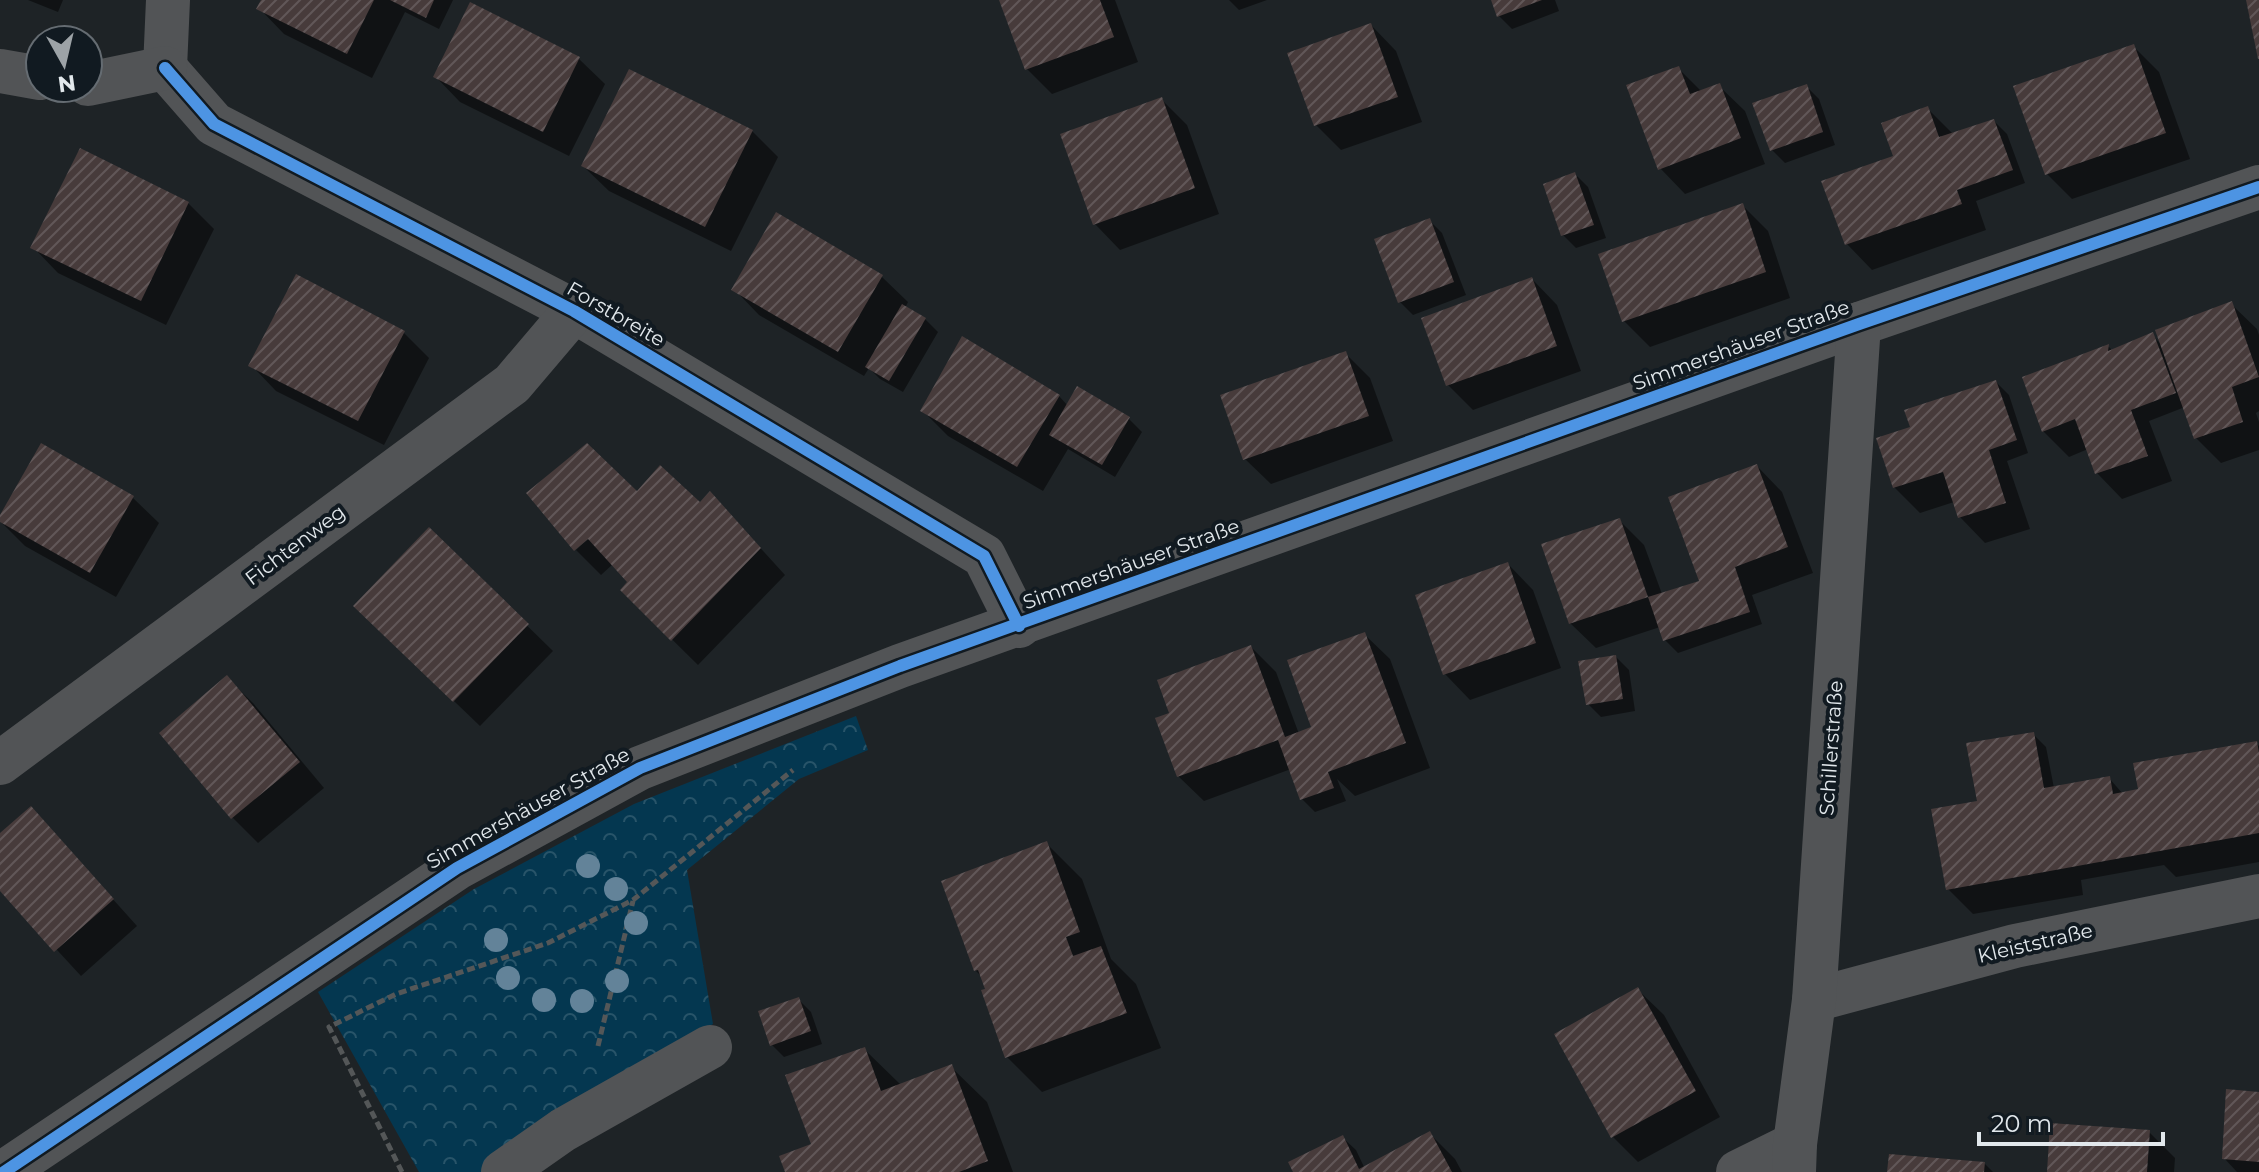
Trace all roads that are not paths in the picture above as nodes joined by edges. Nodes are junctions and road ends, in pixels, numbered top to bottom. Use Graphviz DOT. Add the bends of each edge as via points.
graph roads {
  1 [pos="168,0"];
  2 [pos="165,68"];
  3 [pos="0,71"];
  4 [pos="24,75"];
  5 [pos="104,81"];
  6 [pos="2259,187"];
  7 [pos="574,311"];
  8 [pos="1859,324"];
  9 [pos="1019,626"];
  10 [pos="0,763"];
  11 [pos="2259,896"];
  12 [pos="1814,1000"];
  13 [pos="710,1047"];
  14 [pos="1795,1158"];
  15 [pos="4,1172"];
  16 [pos="503,1172"];
  17 [pos="1738,1172"];
  1 -- 2 [label="street"];
  2 -- 5 [label="street"];
  2 -- 7 [label="street, Forstbreite" via="214,124"];
  3 -- 4 [label="street"];
  6 -- 8 [label="street, Simmershäuser Straße"];
  7 -- 9 [label="street, Forstbreite" via="984,556"];
  7 -- 10 [label="street, Fichtenweg" via="512,384"];
  8 -- 9 [label="street, Simmershäuser Straße"];
  8 -- 12 [label="street, Schillerstraße"];
  9 -- 15 [label="street, Simmershäuser Straße" via="859,681 640,768 457,868"];
  11 -- 12 [label="street, Kleiststraße" via="2015,946"];
  12 -- 14 [label="street, Schillerstraße"];
  13 -- 16 [label="street" via="563,1130"];
  14 -- 17 [label="street"];
}
